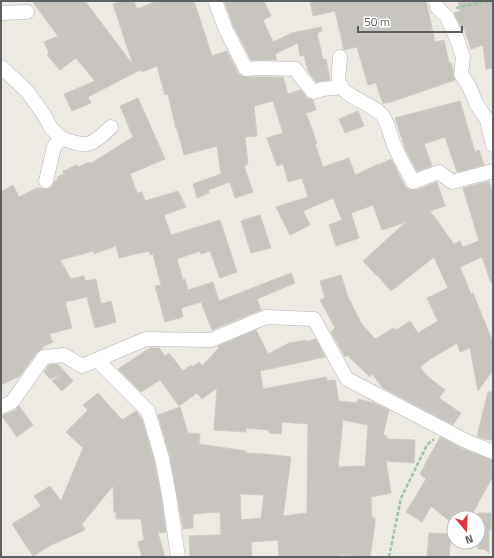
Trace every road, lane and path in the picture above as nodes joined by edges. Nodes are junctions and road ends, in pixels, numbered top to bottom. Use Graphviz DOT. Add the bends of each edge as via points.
graph roads {
  1 [pos="215,1"];
  2 [pos="436,1"];
  3 [pos="493,4"];
  4 [pos="27,12"];
  5 [pos="1,13"];
  6 [pos="445,15"];
  7 [pos="340,57"];
  8 [pos="1,67"];
  9 [pos="342,87"];
  10 [pos="110,127"];
  11 [pos="61,138"];
  12 [pos="493,145"];
  13 [pos="493,171"];
  14 [pos="46,181"];
  15 [pos="97,360"];
  16 [pos="1,407"];
  17 [pos="446,430"];
  18 [pos="493,452"];
  19 [pos="178,557"];
  20 [pos="390,557"];
  1 -- 9 [label="street" via="226,30 246,69 295,69 313,92"];
  2 -- 6 [label="street"];
  3 -- 6 [label="path" via="487,1 479,2 456,8"];
  4 -- 5 [label="street"];
  6 -- 12 [label="street" via="463,57 460,74 487,120"];
  7 -- 9 [label="street" via="339,81"];
  8 -- 11 [label="street" via="27,91 51,128"];
  9 -- 13 [label="street" via="348,94 382,115 394,146 413,182 439,172 452,182"];
  10 -- 11 [label="street" via="92,144 74,143"];
  11 -- 14 [label="street" via="54,147"];
  15 -- 16 [label="street" via="82,366 64,355 44,357 12,402"];
  15 -- 17 [label="street" via="146,340 211,340 266,317 314,319 347,380"];
  15 -- 19 [label="street" via="148,412 170,495"];
  17 -- 18 [label="street"];
  17 -- 20 [label="path" via="427,445 401,498"];
}
